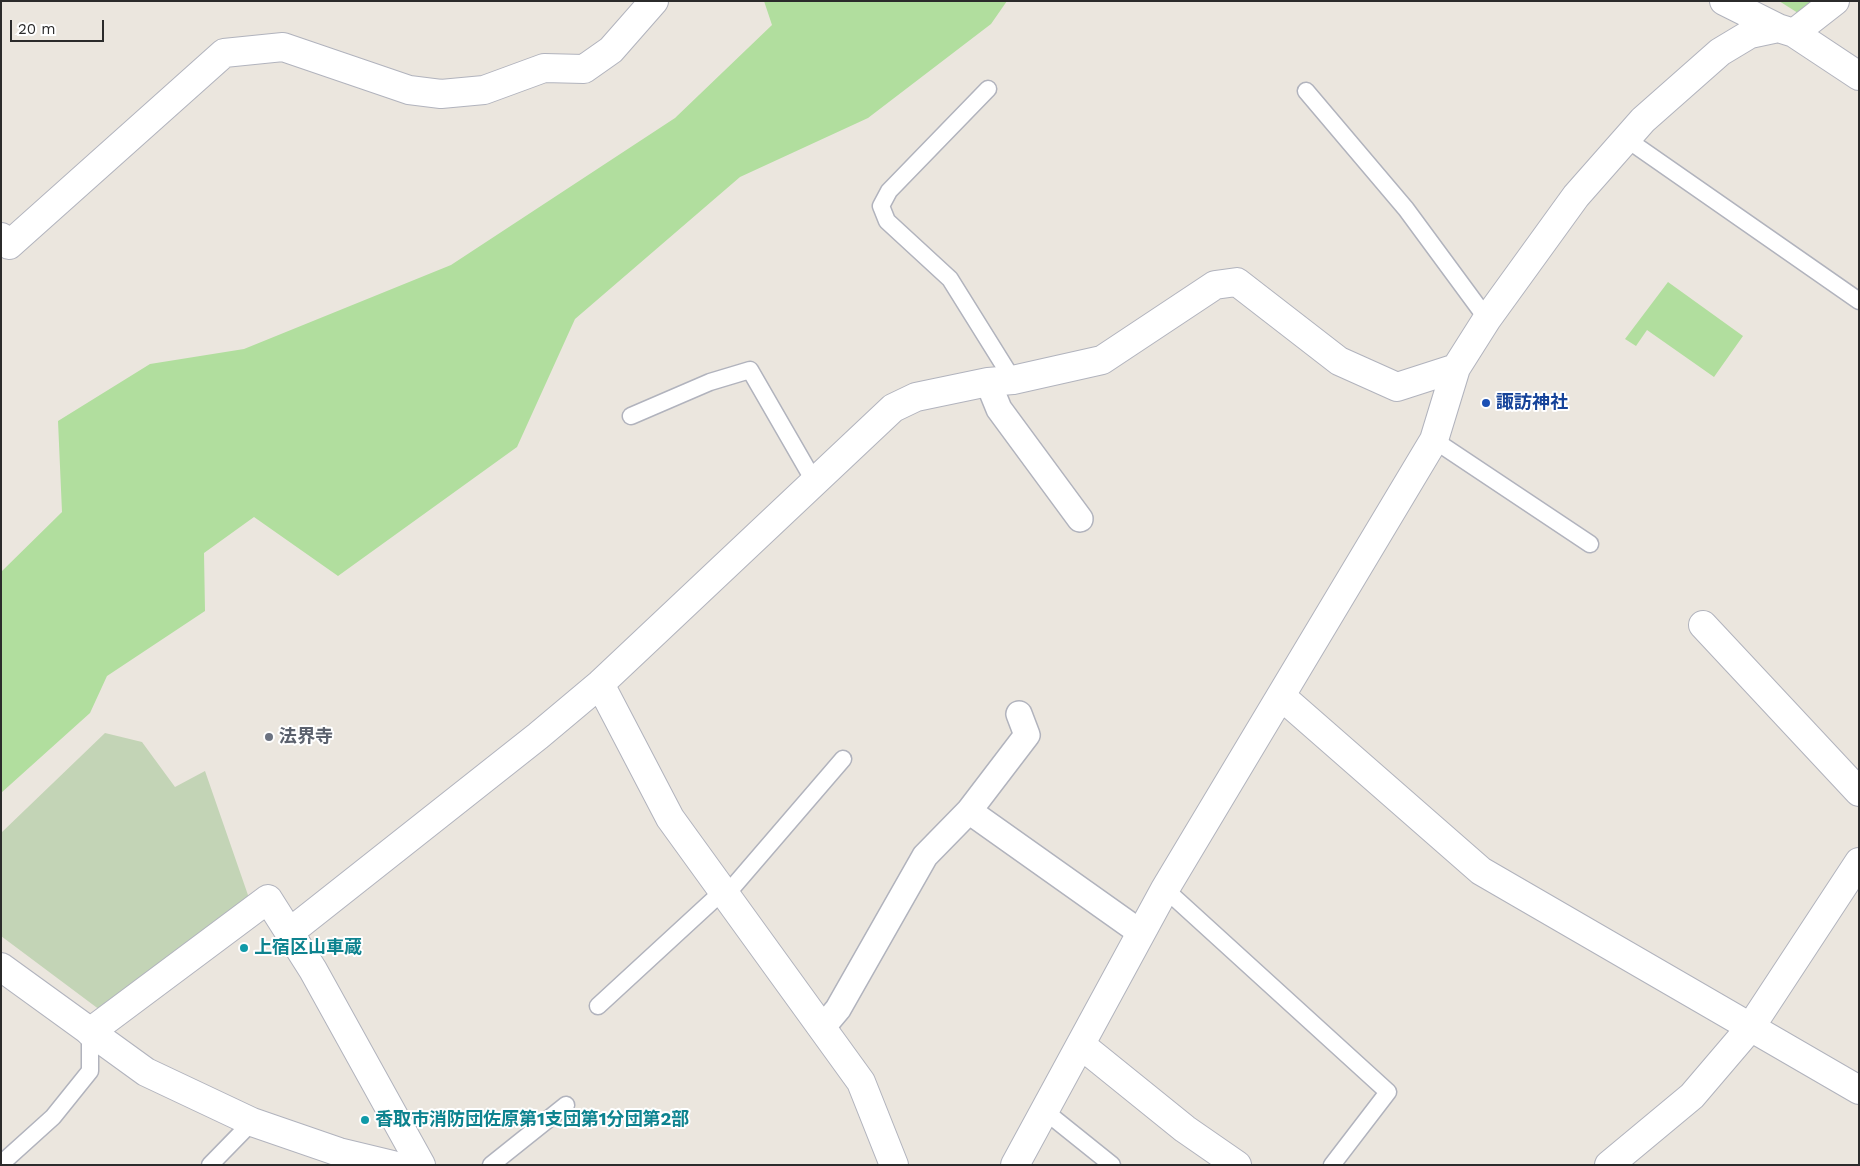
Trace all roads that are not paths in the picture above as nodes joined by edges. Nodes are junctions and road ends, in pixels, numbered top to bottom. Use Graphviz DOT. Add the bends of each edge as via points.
graph roads {
  1 [pos="654,1"];
  2 [pos="1724,1"];
  3 [pos="1835,1"];
  4 [pos="1786,31"];
  5 [pos="1859,76"];
  6 [pos="988,89"];
  7 [pos="1306,91"];
  8 [pos="1625,138"];
  9 [pos="4,245"];
  10 [pos="1859,301"];
  11 [pos="1487,319"];
  12 [pos="1456,368"];
  13 [pos="1001,381"];
  14 [pos="631,416"];
  15 [pos="1434,440"];
  16 [pos="814,481"];
  17 [pos="1080,519"];
  18 [pos="1590,544"];
  19 [pos="1703,625"];
  20 [pos="600,684"];
  21 [pos="1281,696"];
  22 [pos="1019,714"];
  23 [pos="843,759"];
  24 [pos="1859,792"];
  25 [pos="969,811"];
  26 [pos="1859,862"];
  27 [pos="1165,890"];
  28 [pos="724,893"];
  29 [pos="290,932"];
  30 [pos="1141,933"];
  31 [pos="1,967"];
  32 [pos="598,1006"];
  33 [pos="822,1028"];
  34 [pos="1750,1028"];
  35 [pos="90,1032"];
  36 [pos="1081,1045"];
  37 [pos="1859,1090"];
  38 [pos="566,1104"];
  39 [pos="1046,1112"];
  40 [pos="252,1122"];
  41 [pos="1,1164"];
  42 [pos="210,1165"];
  43 [pos="393,1165"];
  44 [pos="421,1165"];
  45 [pos="491,1165"];
  46 [pos="894,1165"];
  47 [pos="1015,1165"];
  48 [pos="1112,1165"];
  49 [pos="1237,1165"];
  50 [pos="1332,1165"];
  51 [pos="1609,1165"];
  1 -- 9 [label="street" via="611,50 584,69 544,68 484,90 441,94 409,90 283,47 224,53"];
  2 -- 4 [label="street"];
  3 -- 4 [label="street"];
  4 -- 5 [label="street"];
  4 -- 8 [label="street" via="1750,34 1720,52"];
  6 -- 13 [label="lane" via="889,191 881,206 887,221 950,279"];
  7 -- 11 [label="lane" via="1406,209"];
  8 -- 10 [label="lane"];
  8 -- 11 [label="street" via="1576,196"];
  11 -- 12 [label="street"];
  12 -- 13 [label="street" via="1398,387 1339,361 1237,282 1215,285 1102,360"];
  12 -- 15 [label="street"];
  13 -- 16 [label="street" via="916,397 893,408"];
  13 -- 17 [label="street" via="999,409"];
  14 -- 16 [label="lane" via="710,382 750,370"];
  15 -- 18 [label="lane"];
  15 -- 21 [label="street"];
  16 -- 20 [label="street"];
  19 -- 24 [label="street"];
  20 -- 28 [label="street" via="670,818"];
  20 -- 29 [label="street"];
  21 -- 27 [label="street"];
  21 -- 34 [label="street" via="1482,870"];
  22 -- 25 [label="street" via="1027,735"];
  23 -- 28 [label="lane"];
  25 -- 30 [label="street"];
  25 -- 33 [label="street" via="925,856 838,1009"];
  26 -- 34 [label="street"];
  27 -- 30 [label="street"];
  27 -- 50 [label="lane" via="1388,1092"];
  28 -- 32 [label="lane"];
  28 -- 33 [label="street"];
  29 -- 35 [label="street" via="268,899"];
  29 -- 44 [label="street"];
  30 -- 36 [label="street"];
  31 -- 35 [label="street"];
  33 -- 46 [label="street" via="861,1082"];
  34 -- 37 [label="street"];
  34 -- 51 [label="street" via="1692,1096"];
  35 -- 40 [label="street" via="146,1072"];
  35 -- 41 [label="lane" via="90,1071 53,1117"];
  36 -- 39 [label="street"];
  36 -- 49 [label="street" via="1185,1129"];
  38 -- 45 [label="lane"];
  39 -- 47 [label="street"];
  39 -- 48 [label="lane"];
  40 -- 42 [label="lane"];
  40 -- 43 [label="street" via="338,1152"];
}
